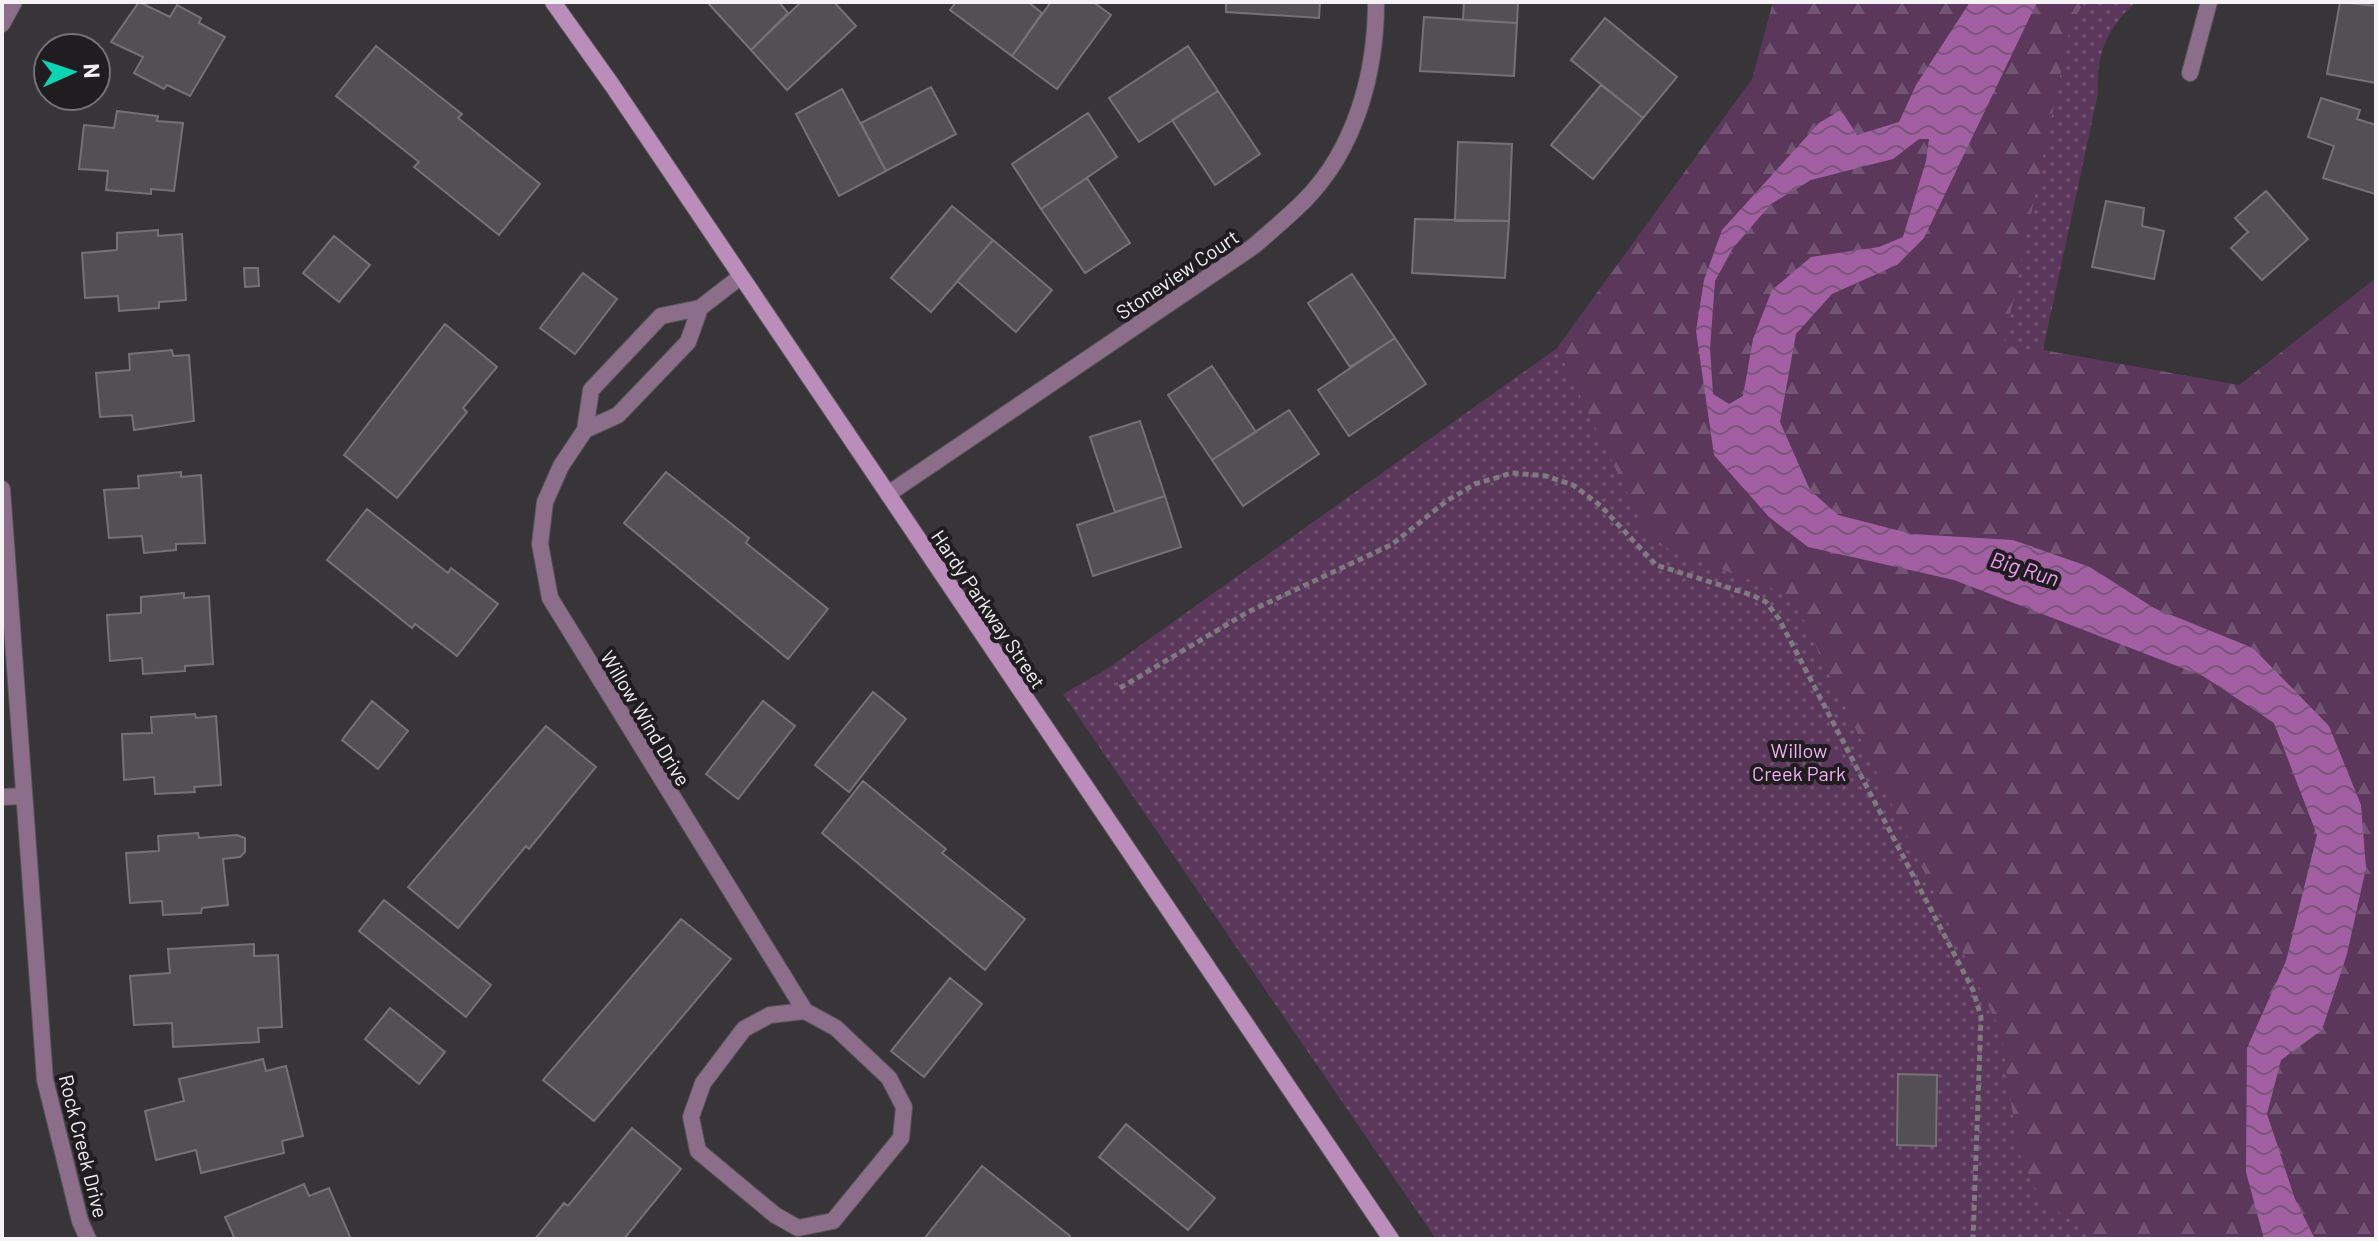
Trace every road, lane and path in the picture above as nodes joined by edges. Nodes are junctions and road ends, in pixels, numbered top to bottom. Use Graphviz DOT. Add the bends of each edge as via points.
graph roads {
  1 [pos="14,2"];
  2 [pos="553,2"];
  3 [pos="1376,2"];
  4 [pos="2209,2"];
  5 [pos="2,24"];
  6 [pos="2190,73"];
  7 [pos="740,277"];
  8 [pos="700,308"];
  9 [pos="585,430"];
  10 [pos="2,489"];
  11 [pos="888,494"];
  12 [pos="1120,688"];
  13 [pos="24,796"];
  14 [pos="2,797"];
  15 [pos="805,1011"];
  16 [pos="88,1239"];
  17 [pos="1391,1239"];
  18 [pos="1973,1239"];
  1 -- 5 [label="street"];
  2 -- 7 [label="main road, Hardy Parkway Street"];
  3 -- 11 [label="street, Stoneview Court" via="1376,38 1365,96 1339,152 1307,198 1254,246"];
  4 -- 6 [label="street"];
  7 -- 8 [label="street, Willow Wind Drive"];
  7 -- 11 [label="main road, Hardy Parkway Street"];
  8 -- 9 [label="street, Willow Wind Drive" via="688,342 618,415"];
  8 -- 9 [label="street, Willow Wind Drive" via="661,316 591,390"];
  9 -- 15 [label="street, Willow Wind Drive" via="545,502 540,544 550,598"];
  10 -- 13 [label="street, Rock Creek Drive"];
  11 -- 17 [label="main road, Hardy Parkway Street"];
  12 -- 18 [label="path" via="1248,612 1391,545 1475,484 1512,473 1573,485 1601,506 1656,565 1766,602 1973,990 1981,1017"];
  13 -- 14 [label="street"];
  13 -- 16 [label="street, Rock Creek Drive" via="45,1080"];
  15 -- 15 [label="street, Willow Wind Drive" via="836,1028 889,1078 904,1107 901,1138 833,1221 798,1228 698,1151 691,1117 703,1083 744,1029 770,1015"];
}
